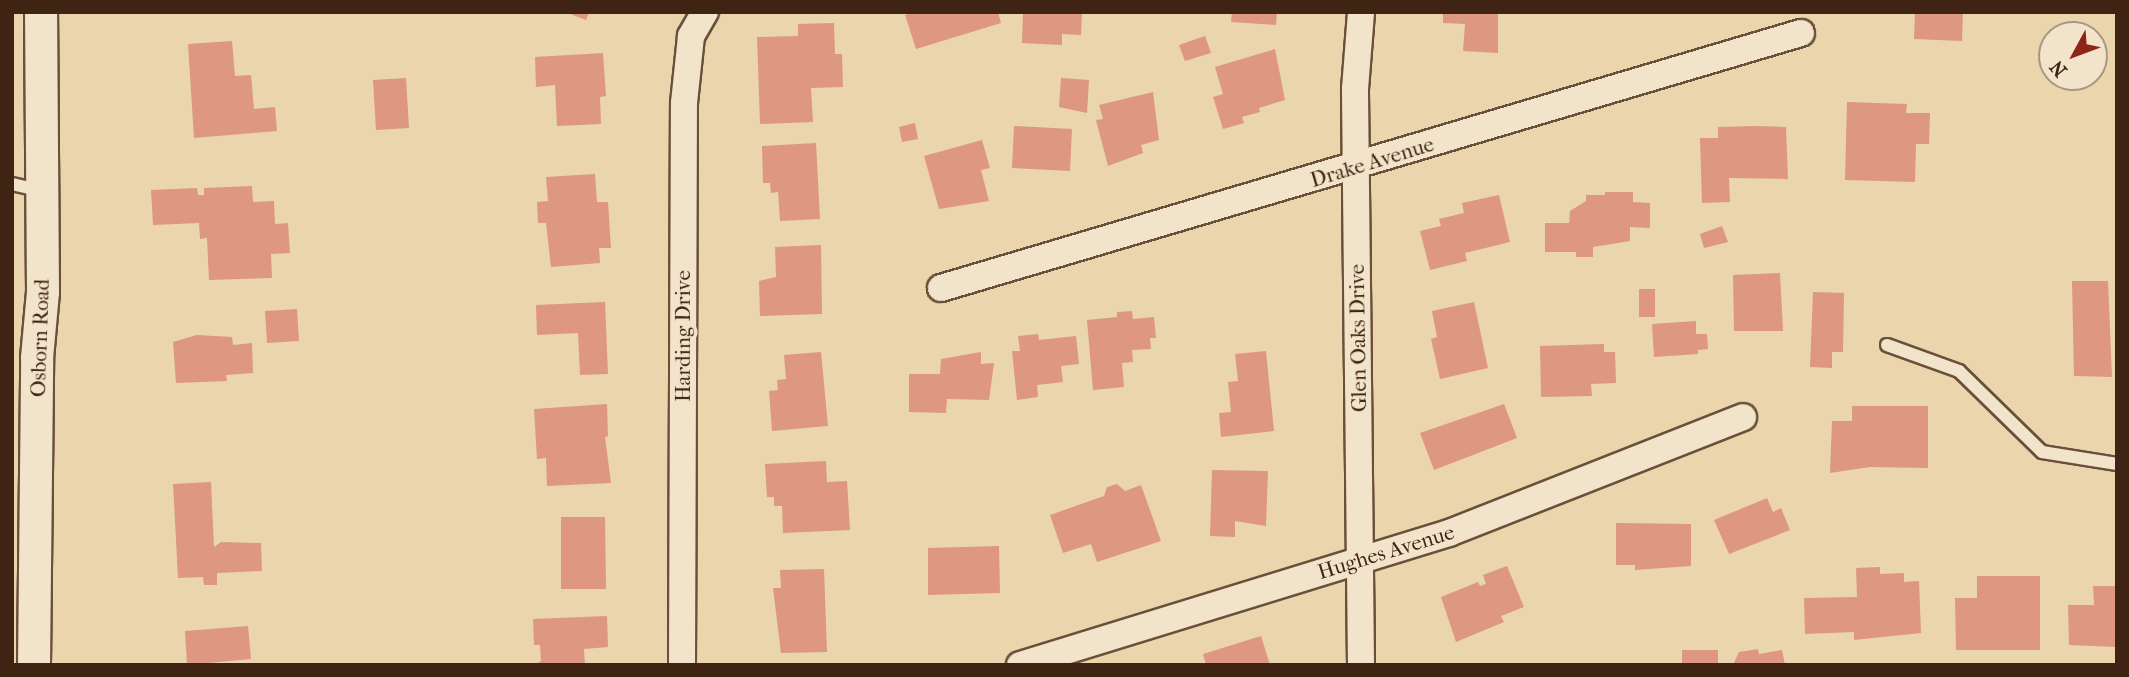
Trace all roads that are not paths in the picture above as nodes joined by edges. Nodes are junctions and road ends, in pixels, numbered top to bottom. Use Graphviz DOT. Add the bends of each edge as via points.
graph roads {
  1 [pos="41,12"];
  2 [pos="705,12"];
  3 [pos="1361,12"];
  4 [pos="1801,33"];
  5 [pos="1356,167"];
  6 [pos="12,184"];
  7 [pos="43,192"];
  8 [pos="941,288"];
  9 [pos="1887,345"];
  10 [pos="1743,417"];
  11 [pos="2117,464"];
  12 [pos="1360,561"];
  13 [pos="34,665"];
  14 [pos="682,665"];
  15 [pos="1020,665"];
  16 [pos="1361,665"];
  1 -- 7 [label="street, Osborn Road"];
  2 -- 14 [label="street, Harding Drive" via="691,36 684,103"];
  3 -- 5 [label="street, Glen Oaks Drive"];
  4 -- 5 [label="street, Drake Avenue"];
  5 -- 8 [label="street, Drake Avenue"];
  5 -- 12 [label="street, Glen Oaks Drive"];
  6 -- 7 [label="lane"];
  7 -- 13 [label="street, Osborn Road"];
  9 -- 11 [label="lane" via="1959,371 2042,452"];
  10 -- 12 [label="street, Hughes Avenue" via="1449,533"];
  12 -- 15 [label="street, Hughes Avenue"];
  12 -- 16 [label="street, Glen Oaks Drive"];
}
